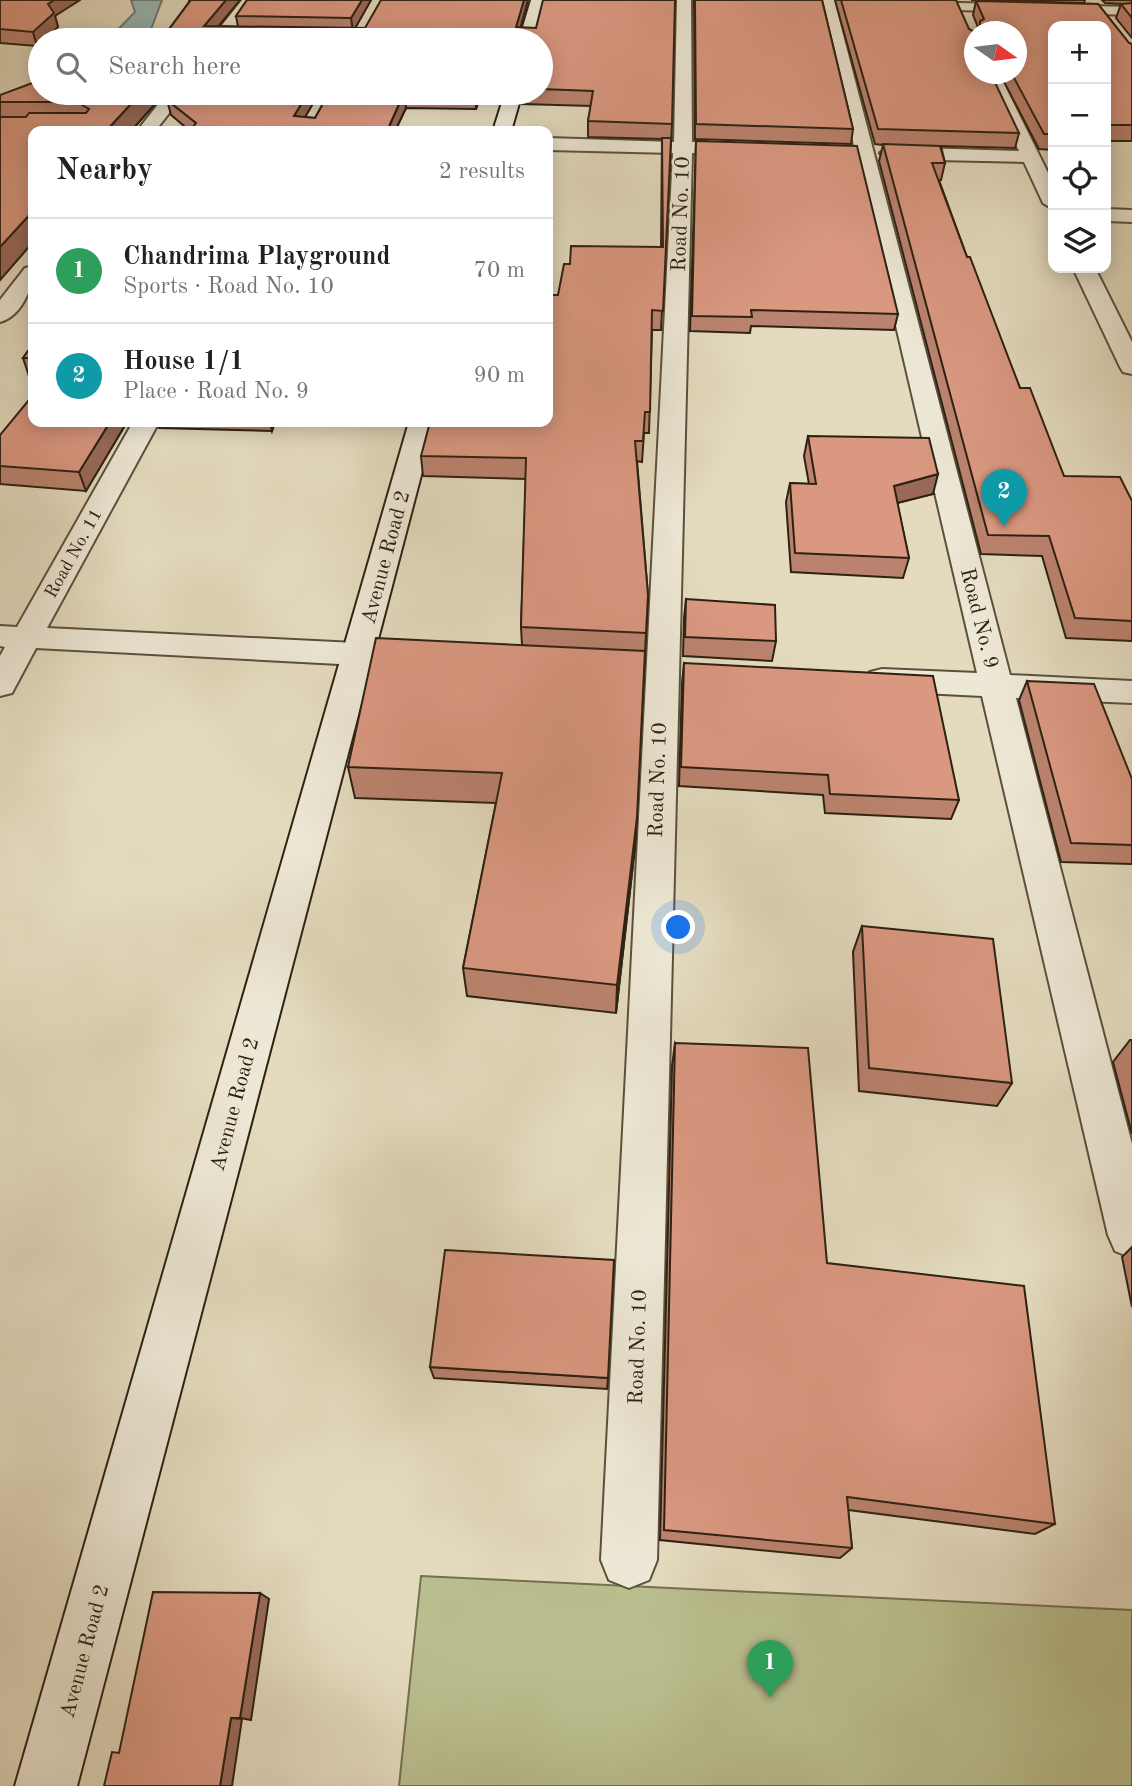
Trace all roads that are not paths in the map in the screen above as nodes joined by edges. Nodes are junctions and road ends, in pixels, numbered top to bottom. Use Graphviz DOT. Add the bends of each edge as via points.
graph roads {
  1 [pos="250,0"];
  2 [pos="538,0"];
  3 [pos="684,0"];
  4 [pos="827,0"];
  5 [pos="957,3"];
  6 [pos="1097,5"];
  7 [pos="1132,11"];
  8 [pos="966,21"];
  9 [pos="227,28"];
  10 [pos="530,28"];
  11 [pos="1116,32"];
  12 [pos="996,84"];
  13 [pos="167,105"];
  14 [pos="510,105"];
  15 [pos="150,126"];
  16 [pos="503,126"];
  17 [pos="553,144"];
  18 [pos="683,147"];
  19 [pos="722,148"];
  20 [pos="852,152"];
  21 [pos="1031,157"];
  22 [pos="1048,193"];
  23 [pos="1111,215"];
  24 [pos="1132,216"];
  25 [pos="1086,273"];
  26 [pos="28,279"];
  27 [pos="0,315"];
  28 [pos="1132,367"];
  29 [pos="143,427"];
  30 [pos="421,427"];
  31 [pos="13,637"];
  32 [pos="358,654"];
  33 [pos="427,657"];
  34 [pos="856,678"];
  35 [pos="0,685"];
  36 [pos="996,685"];
  37 [pos="1132,692"];
  38 [pos="1132,1235"];
  39 [pos="629,1560"];
  40 [pos="47,1786"];
  1 -- 9 [label="street"];
  2 -- 10 [label="street"];
  3 -- 18 [label="street, Road No. 10"];
  4 -- 20 [label="street, Road No. 9"];
  5 -- 6 [label="street"];
  5 -- 8 [label="street"];
  6 -- 7 [label="street"];
  6 -- 11 [label="street"];
  12 -- 21 [label="street"];
  13 -- 15 [label="street"];
  14 -- 16 [label="street"];
  17 -- 18 [label="street"];
  18 -- 19 [label="street"];
  18 -- 39 [label="street, Road No. 10"];
  20 -- 21 [label="street"];
  20 -- 36 [label="street, Road No. 9"];
  21 -- 22 [label="street"];
  23 -- 24 [label="street"];
  25 -- 28 [label="street"];
  26 -- 27 [label="street"];
  29 -- 31 [label="street, Road No. 11"];
  30 -- 32 [label="street, Avenue Road 2"];
  31 -- 32 [label="street"];
  31 -- 35 [label="street, Road No. 11"];
  32 -- 33 [label="street"];
  32 -- 40 [label="street, Avenue Road 2"];
  34 -- 36 [label="street"];
  36 -- 37 [label="street"];
  36 -- 38 [label="street, Road No. 9"];
}
